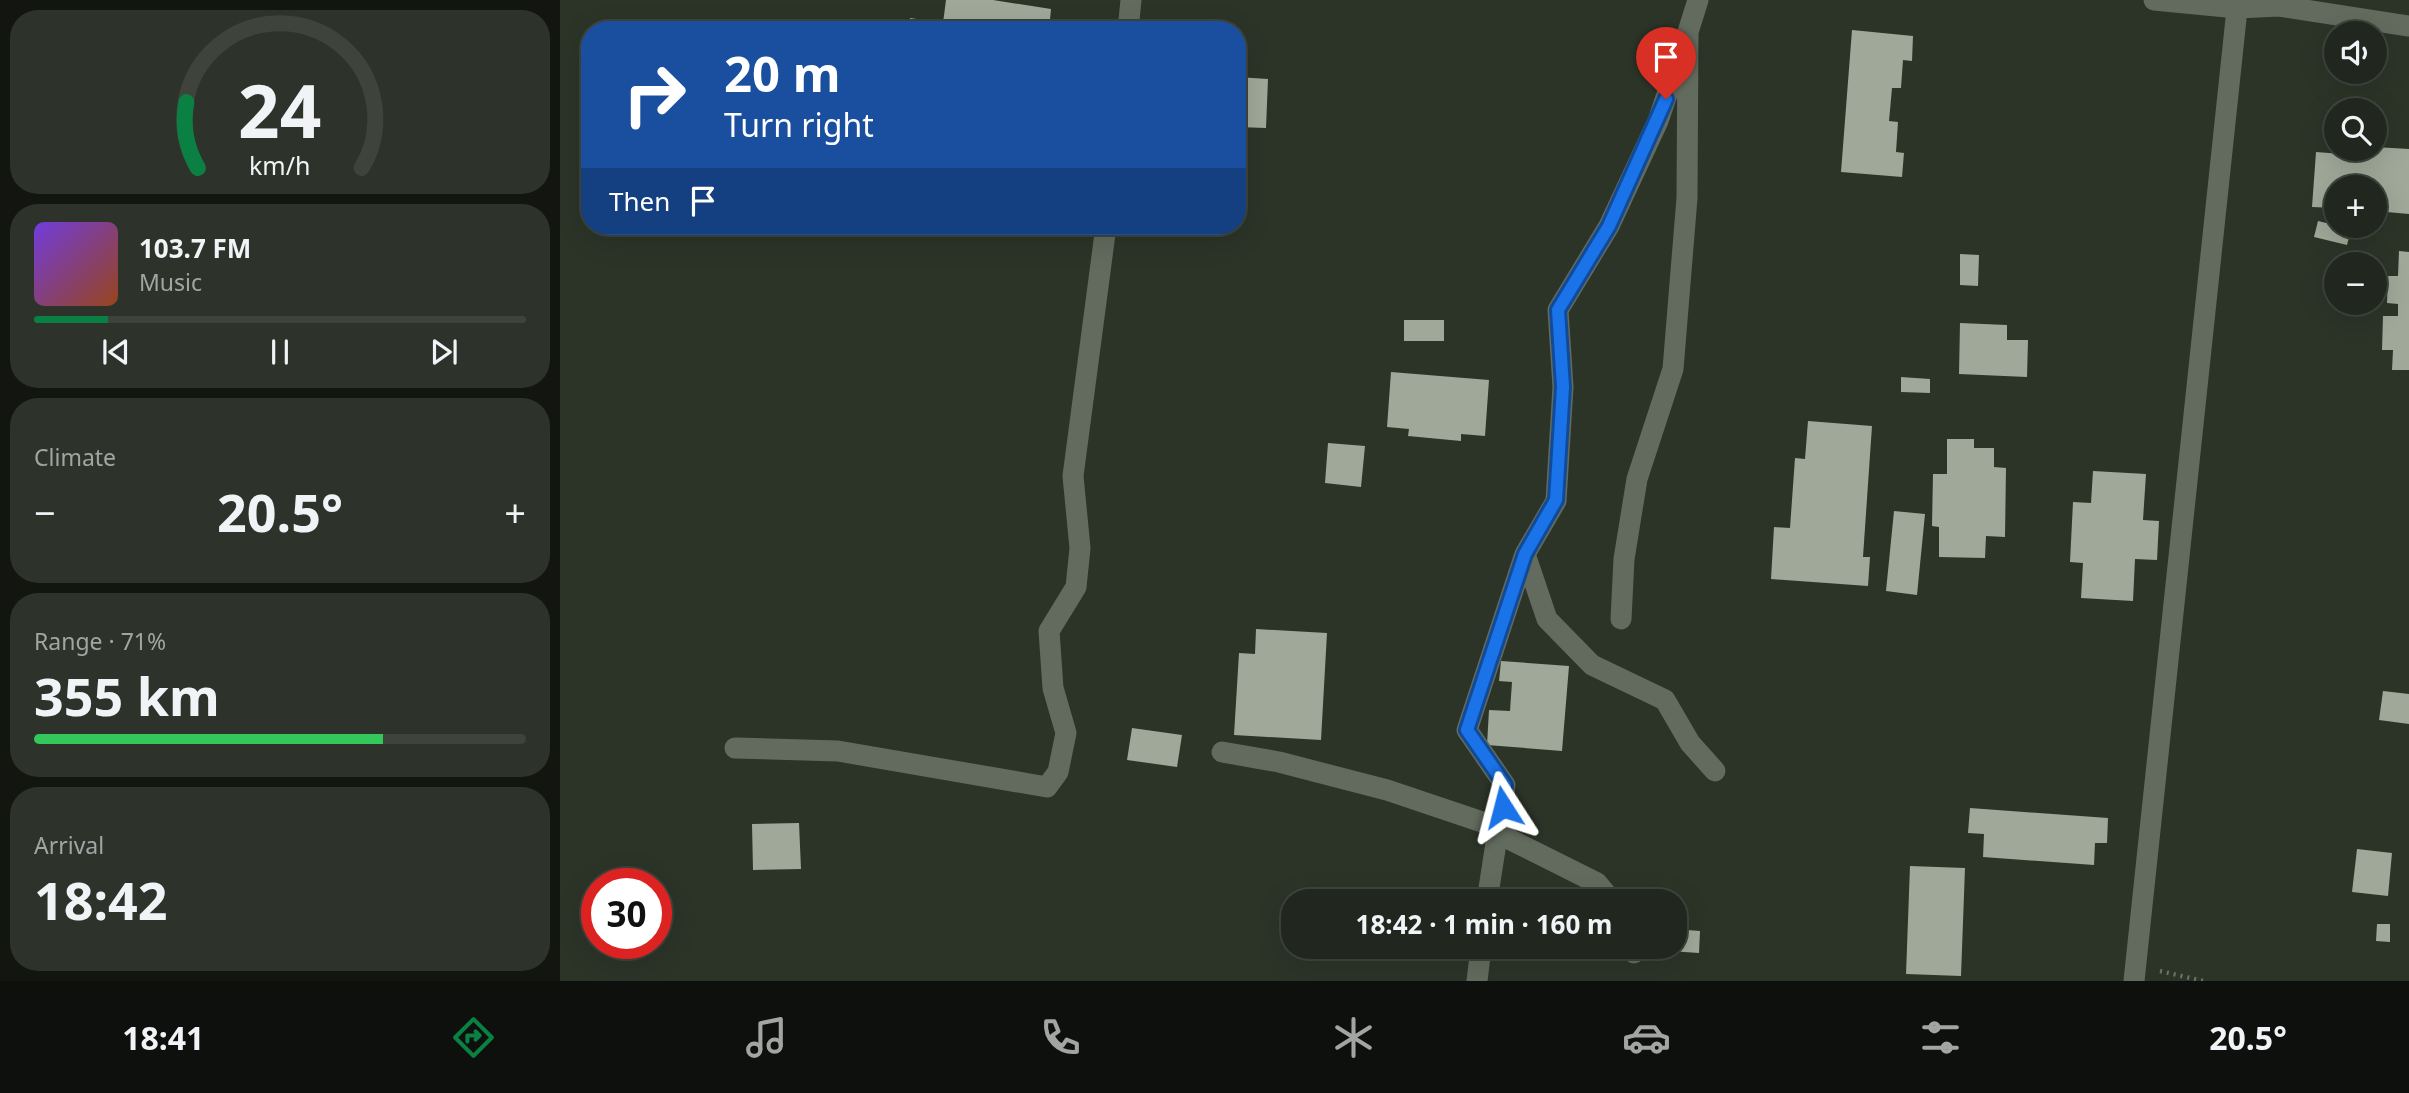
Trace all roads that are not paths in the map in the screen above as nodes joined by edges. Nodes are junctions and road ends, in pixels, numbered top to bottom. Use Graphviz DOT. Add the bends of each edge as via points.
graph roads {
  1 [pos="1131,0"];
  2 [pos="1698,0"];
  3 [pos="2154,0"];
  4 [pos="2237,4"];
  5 [pos="1129,21"];
  6 [pos="2409,26"];
  7 [pos="1688,32"];
  8 [pos="1105,235"];
  9 [pos="1525,554"];
  10 [pos="1621,619"];
  11 [pos="735,748"];
  12 [pos="1222,752"];
  13 [pos="1715,771"];
  14 [pos="1500,828"];
  15 [pos="1489,889"];
  16 [pos="1602,889"];
  17 [pos="1480,959"];
  18 [pos="2135,973"];
  19 [pos="1477,981"];
  1 -- 5 [label="street"];
  2 -- 7 [label="street"];
  3 -- 4 [label="street"];
  4 -- 6 [label="street"];
  4 -- 18 [label="street"];
  7 -- 9 [label="street" via="1658,121 1609,226 1558,310 1563,387 1556,500"];
  7 -- 10 [label="street" via="1686,198 1675,357 1637,479 1624,559"];
  8 -- 11 [label="street" via="1073,476 1080,548 1076,587 1049,631 1053,688 1066,733 1058,772 1047,787 838,751"];
  9 -- 13 [label="street" via="1547,620 1592,665 1665,700 1690,743"];
  9 -- 14 [label="street" via="1467,730 1505,785"];
  12 -- 14 [label="street" via="1387,790"];
  14 -- 15 [label="street"];
  14 -- 16 [label="street" via="1509,839"];
  17 -- 19 [label="street"];
}
